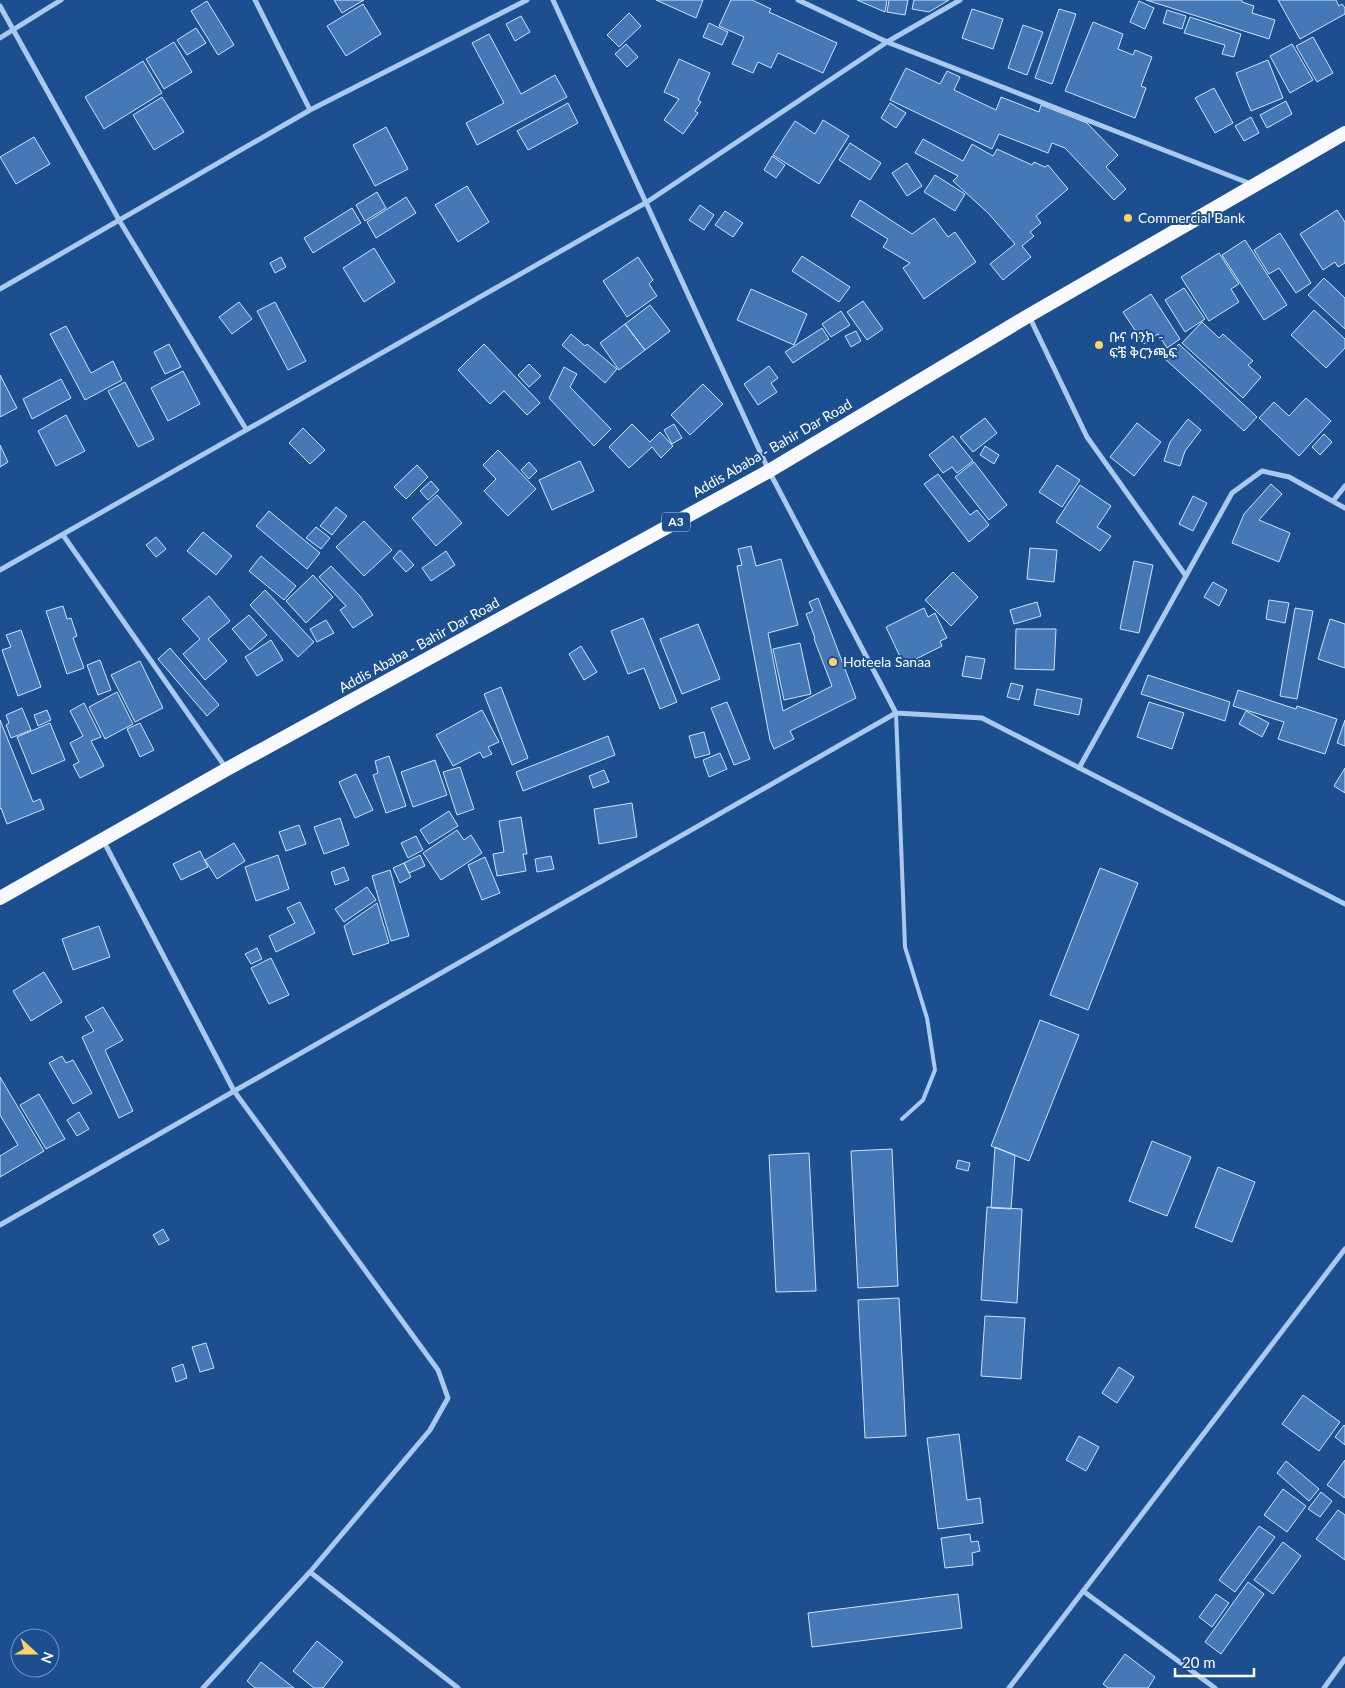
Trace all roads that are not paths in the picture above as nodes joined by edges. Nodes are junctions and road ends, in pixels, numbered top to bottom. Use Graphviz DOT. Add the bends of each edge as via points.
graph roads {
  1 [pos="61,0"];
  2 [pos="255,0"];
  3 [pos="527,0"];
  4 [pos="554,0"];
  5 [pos="798,0"];
  6 [pos="960,0"];
  7 [pos="0,6"];
  8 [pos="14,29"];
  9 [pos="0,38"];
  10 [pos="887,42"];
  11 [pos="310,110"];
  12 [pos="1345,133"];
  13 [pos="1254,185"];
  14 [pos="647,202"];
  15 [pos="119,220"];
  16 [pos="0,289"];
  17 [pos="1028,316"];
  18 [pos="246,429"];
  19 [pos="769,470"];
  20 [pos="1345,486"];
  21 [pos="1333,501"];
  22 [pos="1345,508"];
  23 [pos="63,535"];
  24 [pos="0,570"];
  25 [pos="1186,576"];
  26 [pos="896,713"];
  27 [pos="1079,768"];
  28 [pos="227,769"];
  29 [pos="103,839"];
  30 [pos="0,898"];
  31 [pos="1345,904"];
  32 [pos="234,1091"];
  33 [pos="902,1119"];
  34 [pos="0,1225"];
  35 [pos="1345,1249"];
  36 [pos="310,1572"];
  37 [pos="1083,1591"];
  38 [pos="1345,1659"];
  39 [pos="203,1688"];
  40 [pos="458,1688"];
  41 [pos="1009,1688"];
  42 [pos="1215,1688"];
  43 [pos="1324,1688"];
  1 -- 8 [label="street"];
  2 -- 11 [label="street"];
  3 -- 11 [label="street"];
  4 -- 14 [label="street"];
  5 -- 10 [label="street"];
  6 -- 10 [label="street"];
  7 -- 8 [label="street"];
  8 -- 9 [label="street"];
  8 -- 15 [label="street"];
  10 -- 13 [label="street"];
  10 -- 14 [label="street"];
  11 -- 15 [label="street"];
  12 -- 13 [label="highway, Addis Ababa - Bahir Dar Road / A3"];
  13 -- 17 [label="highway, Addis Ababa - Bahir Dar Road / A3"];
  14 -- 18 [label="street"];
  14 -- 19 [label="street"];
  15 -- 16 [label="street"];
  15 -- 18 [label="street"];
  17 -- 19 [label="highway, Addis Ababa - Bahir Dar Road / A3"];
  17 -- 25 [label="street" via="1087,437"];
  18 -- 23 [label="street"];
  19 -- 26 [label="street"];
  19 -- 28 [label="highway, Addis Ababa - Bahir Dar Road / A3"];
  20 -- 21 [label="street"];
  21 -- 22 [label="street"];
  21 -- 25 [label="street" via="1289,477 1262,471 1232,493"];
  23 -- 24 [label="street"];
  23 -- 28 [label="street"];
  25 -- 27 [label="street"];
  26 -- 27 [label="street" via="982,718"];
  26 -- 32 [label="street"];
  26 -- 33 [label="lane" via="905,946 928,1018 935,1070 923,1100"];
  27 -- 31 [label="street"];
  28 -- 29 [label="highway, Addis Ababa - Bahir Dar Road / A3"];
  29 -- 30 [label="highway, Addis Ababa - Bahir Dar Road / A3"];
  29 -- 32 [label="street"];
  32 -- 34 [label="street"];
  32 -- 36 [label="street" via="438,1370 448,1398 430,1430"];
  35 -- 37 [label="street"];
  36 -- 39 [label="street"];
  36 -- 40 [label="street"];
  37 -- 41 [label="street"];
  37 -- 42 [label="street"];
  38 -- 43 [label="street"];
}
